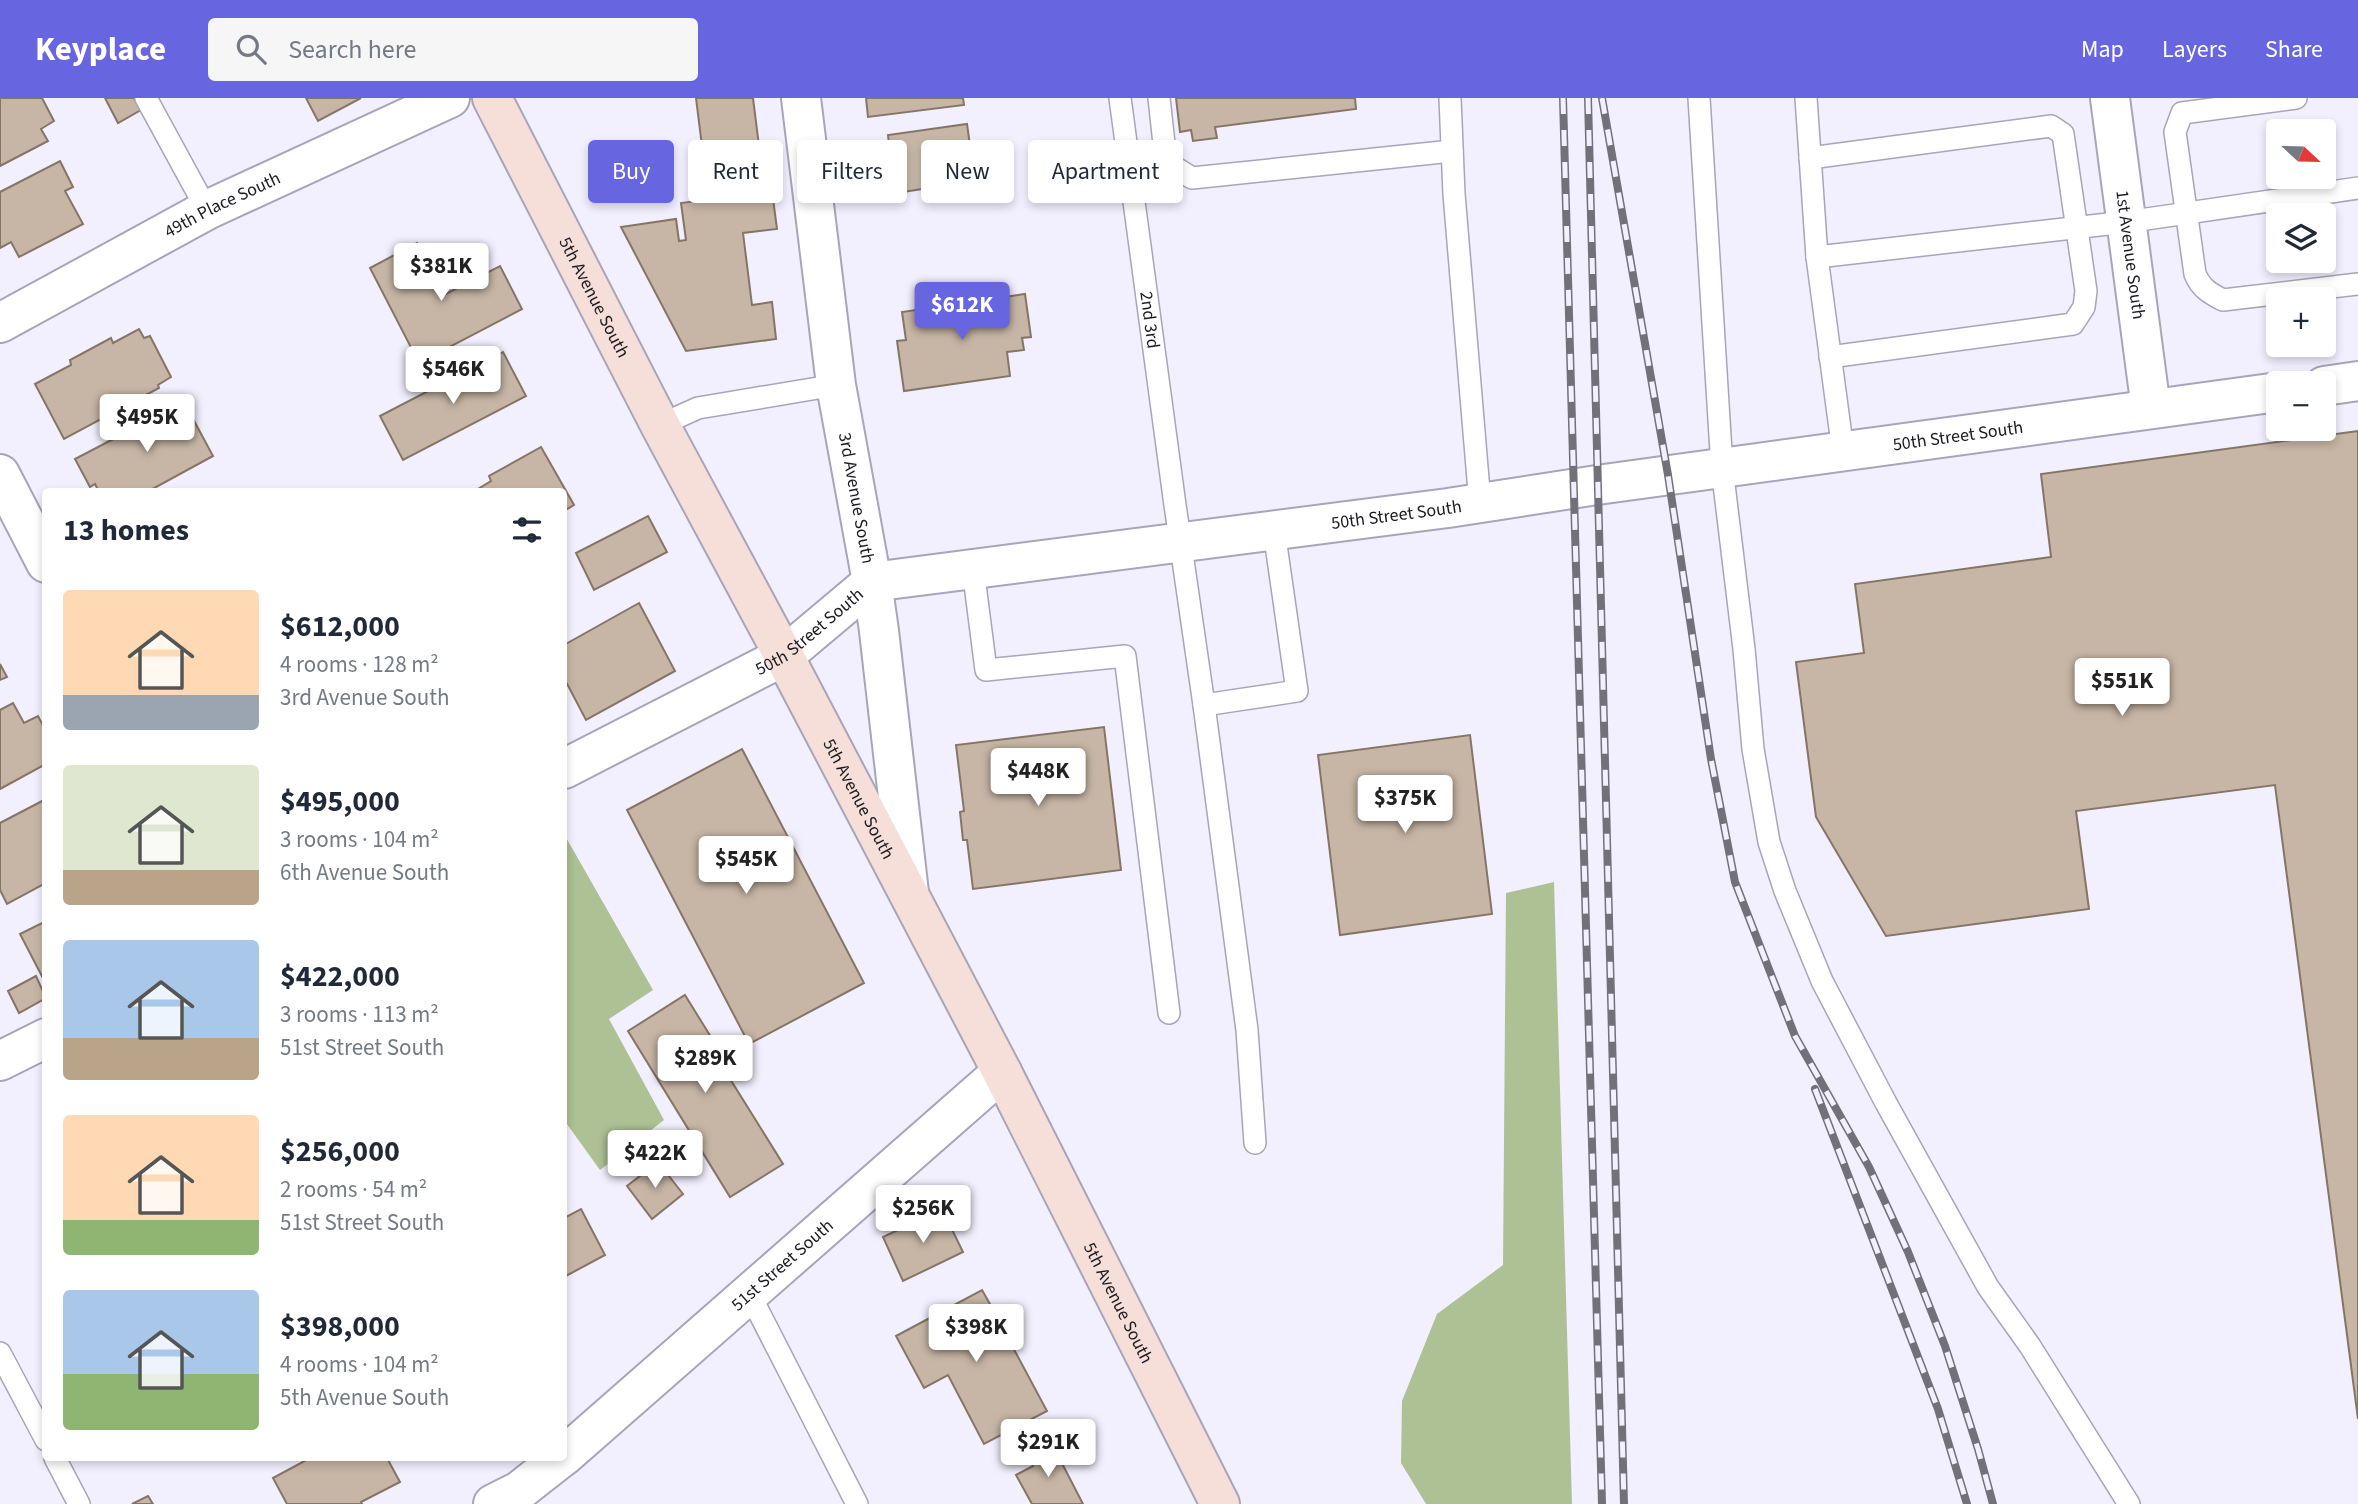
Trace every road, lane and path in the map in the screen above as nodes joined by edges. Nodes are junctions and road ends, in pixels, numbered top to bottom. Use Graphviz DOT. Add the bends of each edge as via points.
graph roads {
  1 [pos="146,98"];
  2 [pos="450,98"];
  3 [pos="492,98"];
  4 [pos="801,98"];
  5 [pos="1120,98"];
  6 [pos="1159,98"];
  7 [pos="1450,98"];
  8 [pos="1699,98"];
  9 [pos="1806,98"];
  10 [pos="2110,98"];
  11 [pos="2296,98"];
  12 [pos="1452,151"];
  13 [pos="1810,158"];
  14 [pos="2358,188"];
  15 [pos="207,210"];
  16 [pos="2186,213"];
  17 [pos="2126,222"];
  18 [pos="2077,228"];
  19 [pos="1818,257"];
  20 [pos="2358,284"];
  21 [pos="0,323"];
  22 [pos="1830,357"];
  23 [pos="2358,381"];
  24 [pos="2336,384"];
  25 [pos="836,385"];
  26 [pos="2266,394"];
  27 [pos="2151,409"];
  28 [pos="660,425"];
  29 [pos="1843,451"];
  30 [pos="1722,468"];
  31 [pos="0,474"];
  32 [pos="1480,503"];
  33 [pos="1274,531"];
  34 [pos="1180,543"];
  35 [pos="42,555"];
  36 [pos="973,569"];
  37 [pos="872,582"];
  38 [pos="784,656"];
  39 [pos="1204,705"];
  40 [pos="567,767"];
  41 [pos="909,897"];
  42 [pos="1169,1013"];
  43 [pos="42,1040"];
  44 [pos="0,1061"];
  45 [pos="1002,1072"];
  46 [pos="1255,1143"];
  47 [pos="749,1293"];
  48 [pos="0,1353"];
  49 [pos="42,1432"];
  50 [pos="567,1453"];
  51 [pos="57,1461"];
  52 [pos="556,1461"];
  53 [pos="510,1489"];
  54 [pos="79,1504"];
  55 [pos="857,1504"];
  56 [pos="1220,1504"];
  57 [pos="2129,1504"];
  1 -- 15 [label="lane"];
  2 -- 15 [label="street, 49th Place South"];
  3 -- 28 [label="street, 5th Avenue South"];
  4 -- 25 [label="street, 3rd Avenue South"];
  5 -- 34 [label="lane, 2nd 3rd"];
  6 -- 12 [label="lane" via="1166,162 1192,178"];
  7 -- 12 [label="lane"];
  8 -- 30 [label="lane"];
  9 -- 13 [label="lane"];
  10 -- 17 [label="street, 1st Avenue South"];
  11 -- 16 [label="lane" via="2182,113 2175,132"];
  12 -- 32 [label="lane"];
  13 -- 18 [label="lane" via="2051,126 2063,134"];
  13 -- 19 [label="lane"];
  14 -- 16 [label="lane"];
  15 -- 21 [label="street, 49th Place South"];
  16 -- 17 [label="lane"];
  16 -- 20 [label="lane" via="2194,274 2200,286 2223,300"];
  17 -- 18 [label="lane"];
  17 -- 27 [label="street, 1st Avenue South"];
  18 -- 19 [label="lane"];
  18 -- 22 [label="lane" via="2086,292 2084,307 2073,324"];
  19 -- 22 [label="lane"];
  22 -- 29 [label="lane"];
  23 -- 24 [label="street"];
  25 -- 28 [label="lane" via="698,408"];
  25 -- 37 [label="street, 3rd Avenue South"];
  26 -- 27 [label="street, 50th Street South"];
  27 -- 29 [label="street, 50th Street South"];
  28 -- 38 [label="street, 5th Avenue South"];
  29 -- 30 [label="street, 50th Street South"];
  30 -- 32 [label="street, 50th Street South"];
  30 -- 57 [label="lane" via="1753,749 1769,842 1785,891 1822,981 1988,1287"];
  31 -- 35 [label="street"];
  32 -- 33 [label="street, 50th Street South"];
  33 -- 34 [label="street, 50th Street South"];
  33 -- 39 [label="lane" via="1297,691"];
  34 -- 36 [label="street, 50th Street South"];
  34 -- 39 [label="lane, 2nd 3rd"];
  36 -- 37 [label="street, 50th Street South"];
  36 -- 42 [label="lane" via="986,670 1125,656"];
  37 -- 38 [label="street, 50th Street South"];
  37 -- 41 [label="street, 3rd Avenue South"];
  38 -- 40 [label="street, 50th Street South"];
  38 -- 41 [label="street, 5th Avenue South"];
  39 -- 46 [label="lane, 2nd 3rd" via="1247,1030"];
  41 -- 45 [label="street, 5th Avenue South"];
  43 -- 44 [label="street"];
  45 -- 47 [label="street, 51st Street South"];
  45 -- 56 [label="street, 5th Avenue South"];
  47 -- 50 [label="street, 51st Street South"];
  47 -- 55 [label="lane"];
  48 -- 49 [label="lane"];
  51 -- 54 [label="lane"];
  52 -- 53 [label="street, 51st Street South"];
}
